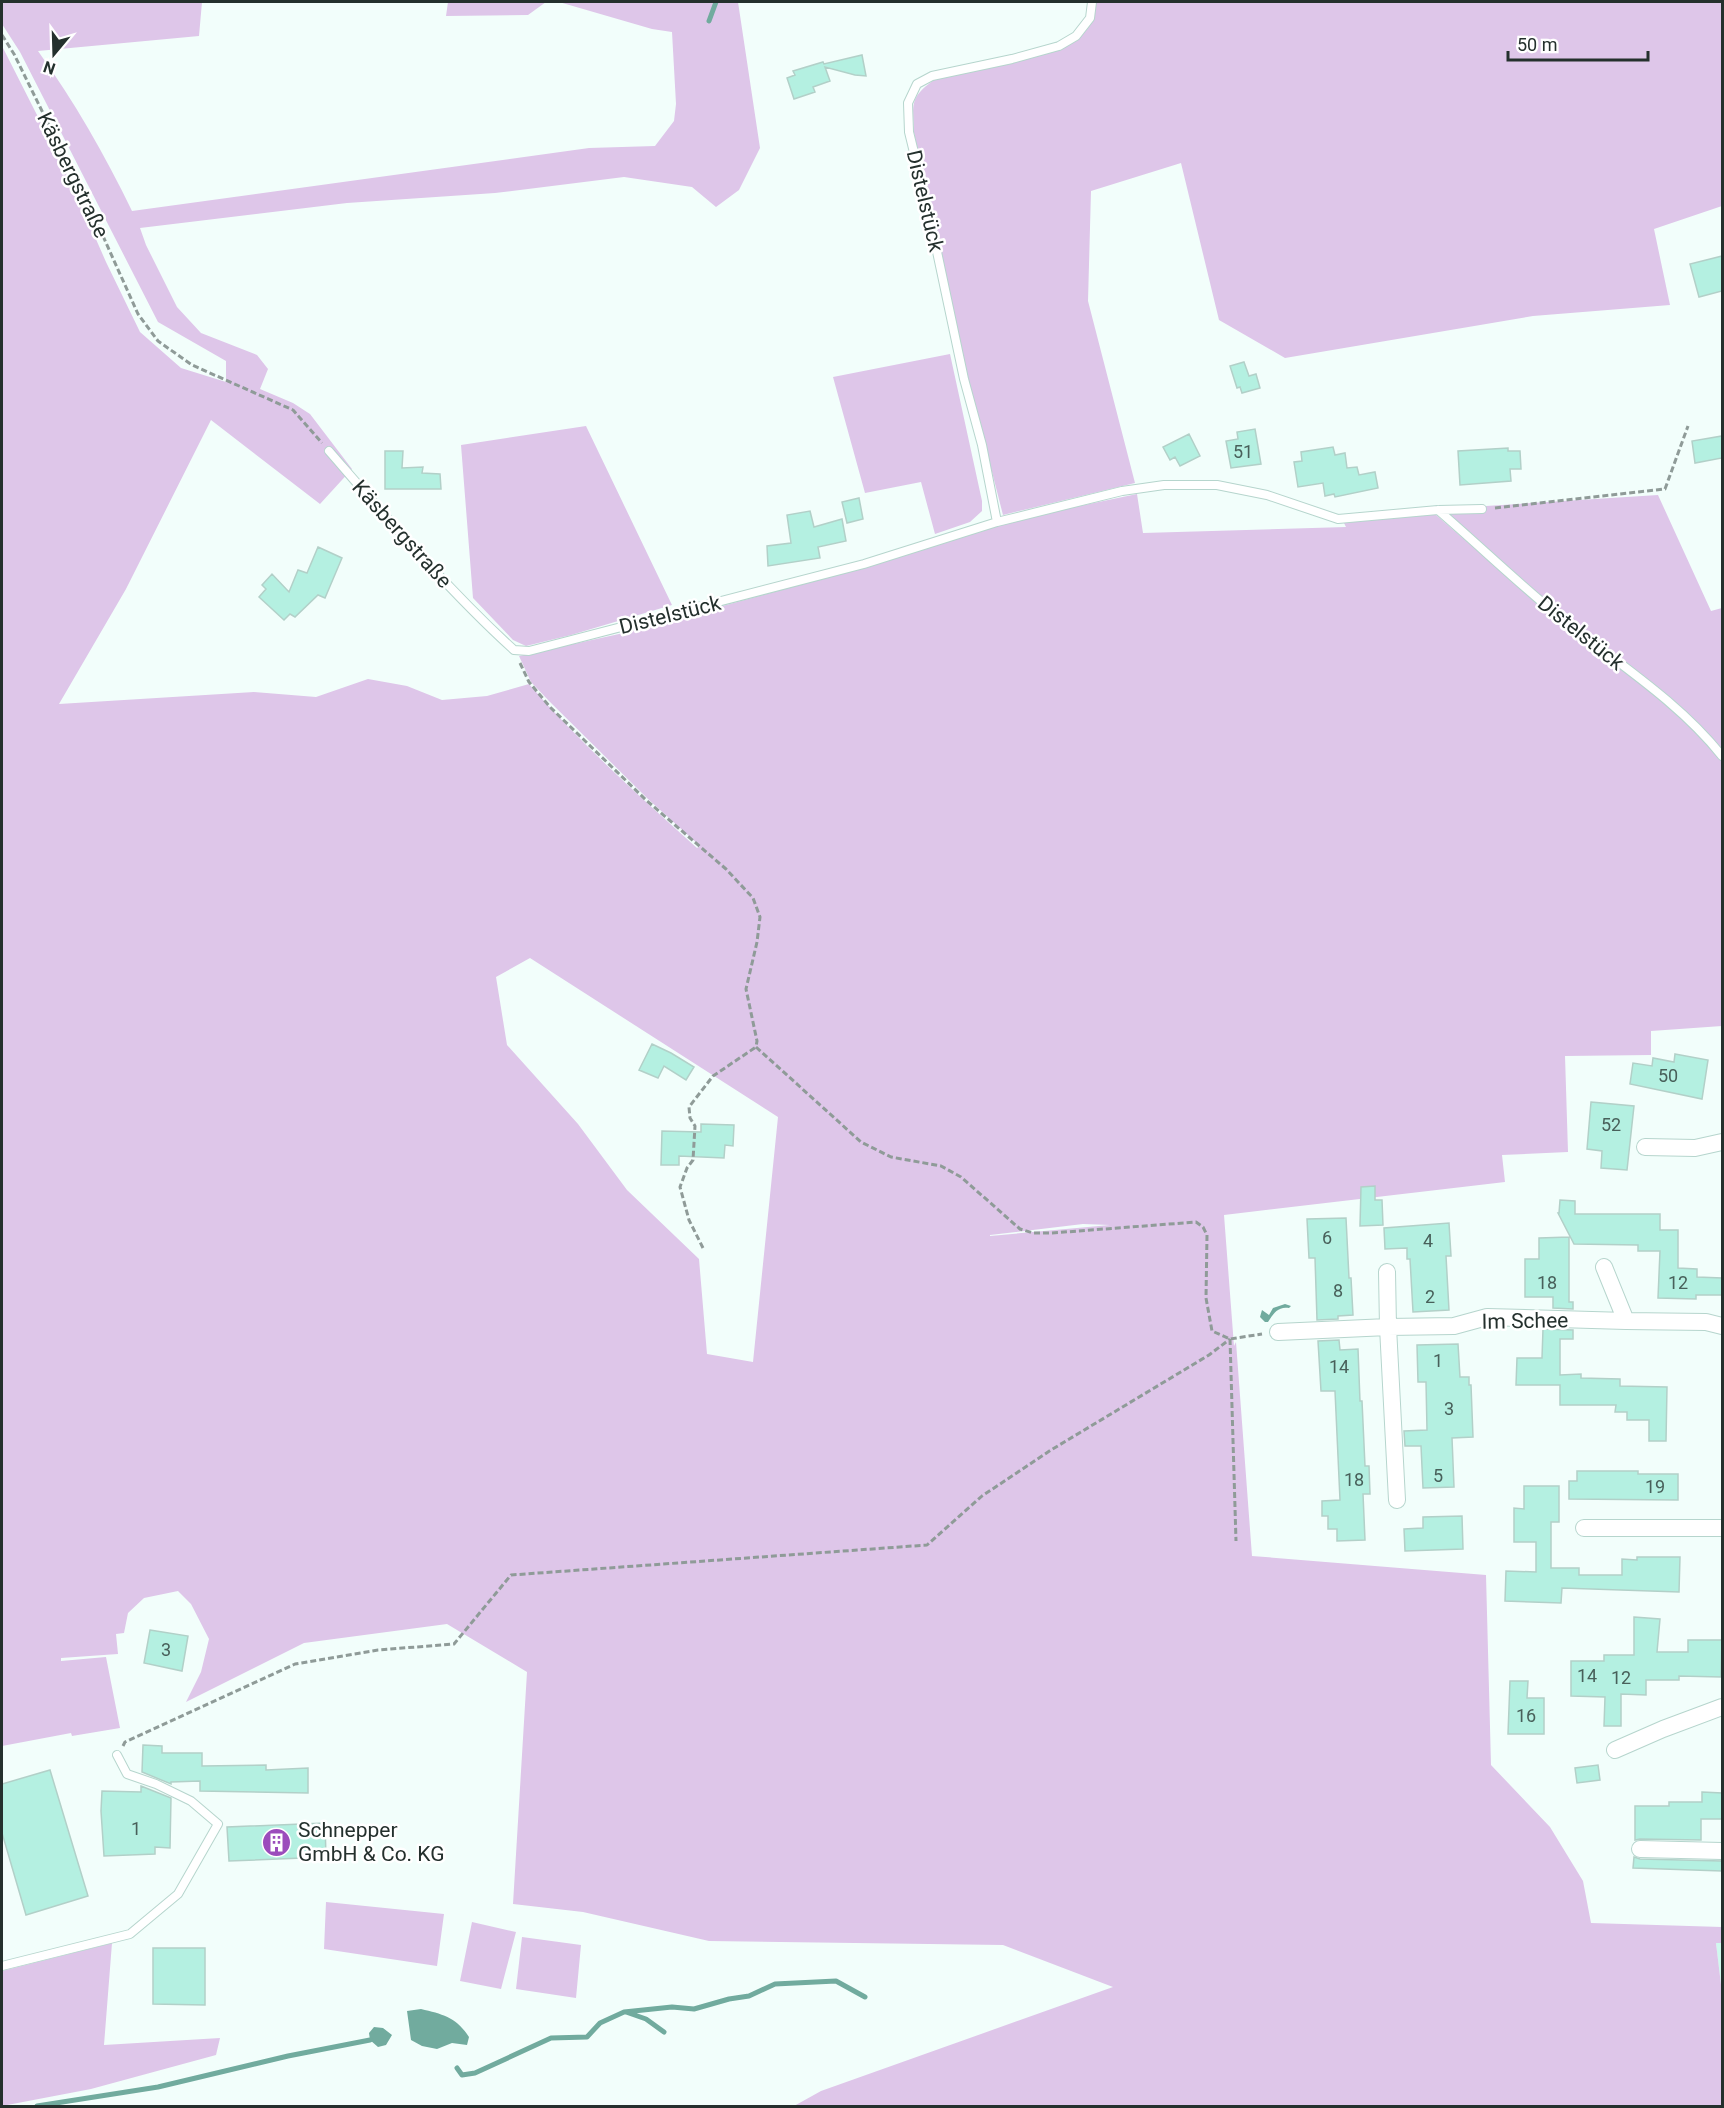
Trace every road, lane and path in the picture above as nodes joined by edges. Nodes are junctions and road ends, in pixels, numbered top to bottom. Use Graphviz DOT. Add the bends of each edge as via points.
graph roads {
  1 [pos="1092,2"];
  2 [pos="2,35"];
  3 [pos="1688,426"];
  4 [pos="329,451"];
  5 [pos="1482,509"];
  6 [pos="1438,510"];
  7 [pos="997,522"];
  8 [pos="514,650"];
  9 [pos="1722,756"];
  10 [pos="756,1047"];
  11 [pos="1722,1143"];
  12 [pos="1645,1147"];
  13 [pos="703,1248"];
  14 [pos="1604,1267"];
  15 [pos="1387,1272"];
  16 [pos="1626,1321"];
  17 [pos="1722,1326"];
  18 [pos="1388,1327"];
  19 [pos="1278,1332"];
  20 [pos="1230,1339"];
  21 [pos="1397,1500"];
  22 [pos="1584,1528"];
  23 [pos="1722,1528"];
  24 [pos="1236,1541"];
  25 [pos="1722,1707"];
  26 [pos="1615,1750"];
  27 [pos="117,1755"];
  28 [pos="1640,1849"];
  29 [pos="1722,1851"];
  30 [pos="2,1966"];
  1 -- 7 [label="lane, Distelstück" via="1090,18 1076,36 1059,46 932,76 917,84 908,102 909,132"];
  2 -- 4 [label="path, Käsbergstraße" via="98,225 138,314 158,341 192,365 293,410"];
  3 -- 5 [label="path" via="1665,489"];
  4 -- 8 [label="lane, Käsbergstraße" via="388,520"];
  5 -- 6 [label="lane, Distelstück"];
  6 -- 7 [label="lane, Distelstück" via="1338,519 1267,495 1217,485 1164,485 1122,491"];
  6 -- 9 [label="lane, Distelstück" via="1564,620 1666,700"];
  7 -- 8 [label="lane, Distelstück" via="864,564 684,612 529,651"];
  8 -- 10 [label="path" via="529,682 550,707 753,898 760,917 746,988"];
  10 -- 13 [label="path" via="713,1076 688,1107 695,1126 693,1160 680,1187 689,1220"];
  10 -- 20 [label="path" via="861,1142 891,1156 941,1166 961,1177 1020,1229 1052,1233 1196,1222 1208,1235 1206,1298 1212,1331"];
  11 -- 12 [label="street" via="1695,1148"];
  14 -- 16 [label="street"];
  15 -- 18 [label="street"];
  16 -- 17 [label="street, Im Schee" via="1706,1322"];
  16 -- 18 [label="street, Im Schee" via="1487,1317 1454,1326"];
  18 -- 19 [label="street, Im Schee"];
  18 -- 21 [label="street"];
  19 -- 20 [label="path"];
  20 -- 24 [label="path"];
  20 -- 27 [label="path" via="982,1496 927,1545 511,1575 454,1644 378,1650 295,1664 125,1743"];
  22 -- 23 [label="street"];
  25 -- 26 [label="street"];
  27 -- 30 [label="lane" via="127,1774 191,1801 218,1824 178,1894 130,1934"];
  28 -- 29 [label="street"];
}
